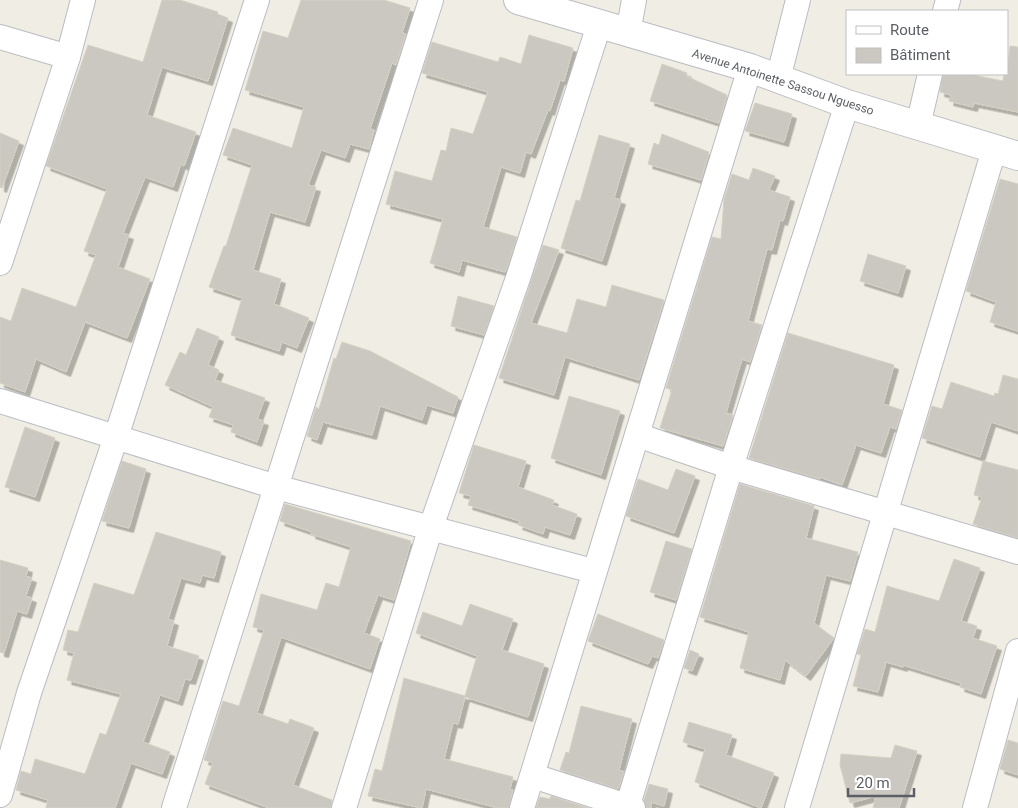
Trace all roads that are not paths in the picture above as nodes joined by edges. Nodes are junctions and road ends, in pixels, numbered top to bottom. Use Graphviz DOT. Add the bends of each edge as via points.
graph roads {
  1 [pos="83,0"];
  2 [pos="257,0"];
  3 [pos="431,0"];
  4 [pos="518,0"];
  5 [pos="634,0"];
  6 [pos="798,0"];
  7 [pos="599,25"];
  8 [pos="628,33"];
  9 [pos="0,37"];
  10 [pos="68,57"];
  11 [pos="750,68"];
  12 [pos="930,75"];
  13 [pos="778,79"];
  14 [pos="847,104"];
  15 [pos="918,126"];
  16 [pos="1006,153"];
  17 [pos="0,263"];
  18 [pos="0,402"];
  19 [pos="637,435"];
  20 [pos="116,437"];
  21 [pos="731,467"];
  22 [pos="276,487"];
  23 [pos="887,512"];
  24 [pos="431,527"];
  25 [pos="1018,552"];
  26 [pos="593,572"];
  27 [pos="1018,651"];
  28 [pos="533,776"];
  29 [pos="0,795"];
  30 [pos="629,807"];
  31 [pos="174,808"];
  32 [pos="344,808"];
  33 [pos="522,808"];
  34 [pos="797,808"];
  35 [pos="975,808"];
  1 -- 10 [label="street"];
  2 -- 20 [label="street"];
  3 -- 22 [label="street"];
  4 -- 7 [label="street, Avenue Antoinette Sassou Nguesso"];
  5 -- 8 [label="street"];
  6 -- 13 [label="street"];
  7 -- 8 [label="street, Avenue Antoinette Sassou Nguesso"];
  7 -- 24 [label="street" via="518,278"];
  8 -- 11 [label="street, Avenue Antoinette Sassou Nguesso"];
  9 -- 10 [label="street"];
  10 -- 17 [label="street"];
  11 -- 13 [label="street, Avenue Antoinette Sassou Nguesso"];
  11 -- 19 [label="street"];
  12 -- 15 [label="street"];
  13 -- 14 [label="street, Avenue Antoinette Sassou Nguesso"];
  14 -- 15 [label="street, Avenue Antoinette Sassou Nguesso"];
  14 -- 21 [label="street"];
  15 -- 16 [label="street, Avenue Antoinette Sassou Nguesso"];
  16 -- 23 [label="street"];
  18 -- 20 [label="street"];
  19 -- 21 [label="street"];
  19 -- 26 [label="street"];
  20 -- 22 [label="street"];
  20 -- 29 [label="street" via="58,605"];
  21 -- 23 [label="street"];
  21 -- 30 [label="street"];
  22 -- 24 [label="street"];
  22 -- 31 [label="street"];
  23 -- 25 [label="street"];
  23 -- 34 [label="street"];
  24 -- 26 [label="street"];
  24 -- 32 [label="street"];
  26 -- 28 [label="street"];
  27 -- 35 [label="street"];
  28 -- 30 [label="street"];
  28 -- 33 [label="street"];
}
